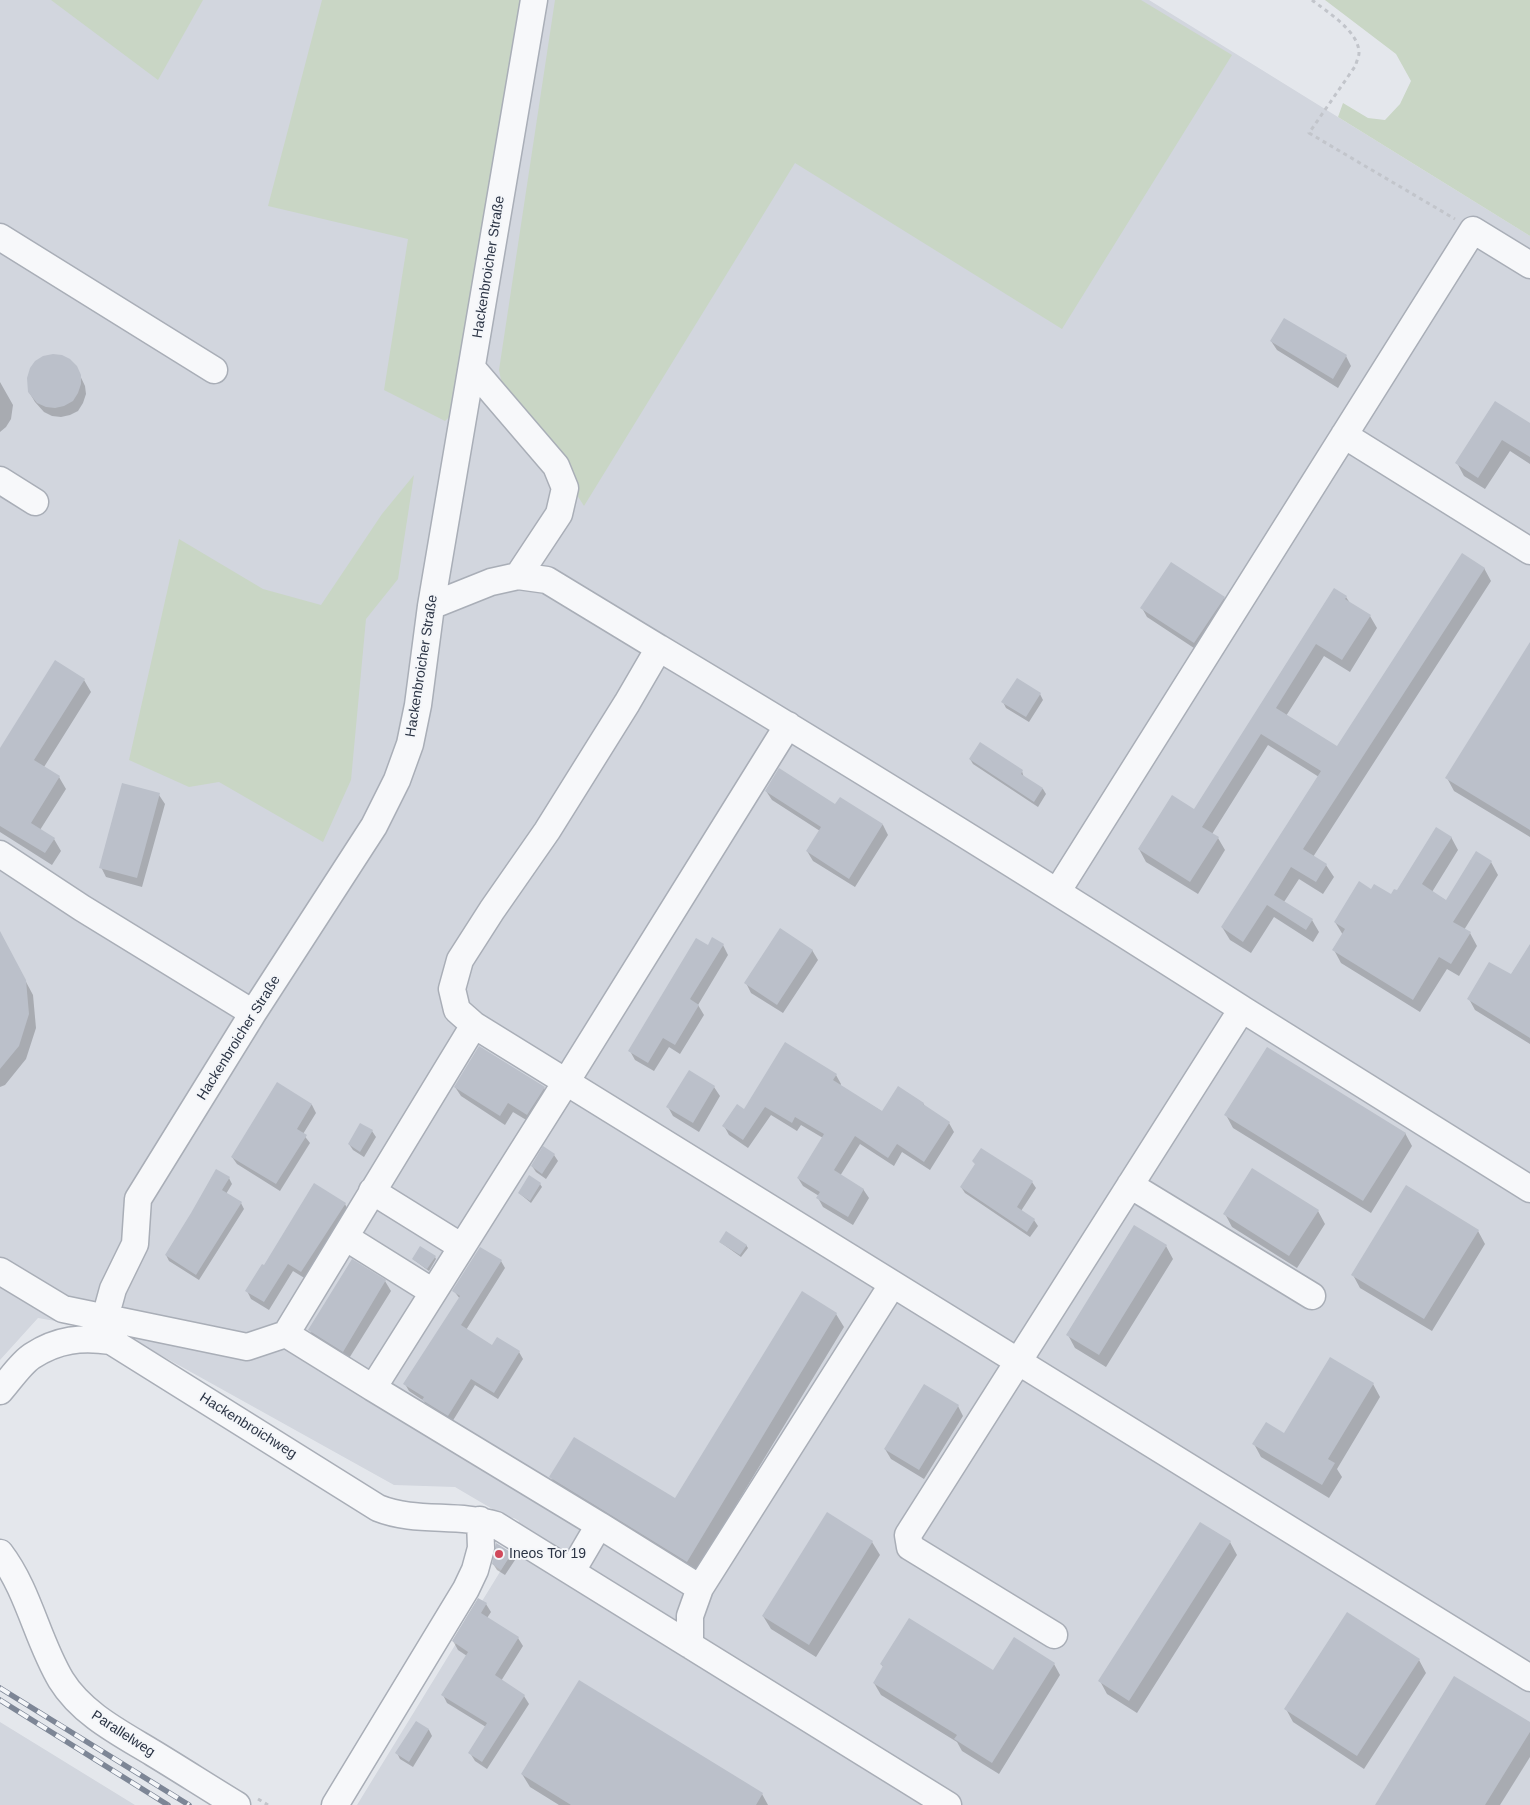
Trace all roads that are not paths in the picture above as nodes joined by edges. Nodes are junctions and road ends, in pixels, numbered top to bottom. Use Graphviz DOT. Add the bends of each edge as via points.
graph roads {
  1 [pos="534,0"];
  2 [pos="0,237"];
  3 [pos="1530,266"];
  4 [pos="472,368"];
  5 [pos="214,370"];
  6 [pos="1344,434"];
  7 [pos="0,480"];
  8 [pos="35,502"];
  9 [pos="1530,551"];
  10 [pos="518,576"];
  11 [pos="431,606"];
  12 [pos="659,648"];
  13 [pos="788,724"];
  14 [pos="0,854"];
  15 [pos="1057,892"];
  16 [pos="1242,1009"];
  17 [pos="253,1013"];
  18 [pos="474,1024"];
  19 [pos="566,1082"];
  20 [pos="1130,1185"];
  21 [pos="1530,1189"];
  22 [pos="372,1191"];
  23 [pos="345,1237"];
  24 [pos="462,1247"];
  25 [pos="0,1270"];
  26 [pos="892,1285"];
  27 [pos="433,1292"];
  28 [pos="1312,1296"];
  29 [pos="105,1318"];
  30 [pos="286,1334"];
  31 [pos="1017,1361"];
  32 [pos="373,1388"];
  33 [pos="0,1391"];
  34 [pos="480,1520"];
  35 [pos="599,1525"];
  36 [pos="0,1553"];
  37 [pos="572,1571"];
  38 [pos="700,1588"];
  39 [pos="1054,1635"];
  40 [pos="690,1645"];
  41 [pos="1530,1678"];
  42 [pos="245,1800"];
  43 [pos="334,1805"];
  44 [pos="948,1805"];
  1 -- 4 [label="street, Hackenbroicher Straße"];
  2 -- 5 [label="street"];
  3 -- 6 [label="street" via="1473,230"];
  4 -- 10 [label="street" via="556,466 565,488 559,514"];
  4 -- 11 [label="street, Hackenbroicher Straße"];
  6 -- 9 [label="street"];
  6 -- 15 [label="street"];
  7 -- 8 [label="street"];
  10 -- 11 [label="street" via="491,582"];
  10 -- 12 [label="street" via="547,580"];
  11 -- 17 [label="street, Hackenbroicher Straße" via="418,705 410,744 397,780 374,826"];
  12 -- 13 [label="street"];
  12 -- 18 [label="street" via="547,831 460,960 452,989 456,1010"];
  13 -- 15 [label="street"];
  13 -- 19 [label="street"];
  14 -- 17 [label="street"];
  15 -- 16 [label="street"];
  16 -- 20 [label="street"];
  16 -- 21 [label="street"];
  17 -- 29 [label="street, Hackenbroicher Straße" via="138,1199 135,1244 114,1289"];
  18 -- 19 [label="street"];
  18 -- 22 [label="street"];
  19 -- 24 [label="street"];
  19 -- 26 [label="street"];
  20 -- 28 [label="street"];
  20 -- 31 [label="street"];
  22 -- 23 [label="street"];
  22 -- 24 [label="street"];
  23 -- 27 [label="street"];
  23 -- 30 [label="street"];
  24 -- 27 [label="street"];
  25 -- 29 [label="street" via="63,1309"];
  26 -- 31 [label="street"];
  26 -- 38 [label="street"];
  27 -- 32 [label="street"];
  29 -- 30 [label="street" via="247,1347"];
  30 -- 32 [label="street"];
  31 -- 39 [label="street" via="908,1534 910,1546"];
  31 -- 41 [label="street"];
  32 -- 35 [label="street"];
  33 -- 34 [label="street, Hackenbroichweg" via="31,1357 58,1343 90,1338 112,1341 378,1508 393,1514"];
  34 -- 37 [label="street, Hackenbroichweg" via="496,1525"];
  34 -- 43 [label="street" via="482,1548 466,1589"];
  35 -- 37 [label="street"];
  35 -- 38 [label="street"];
  36 -- 42 [label="street, Parallelweg" via="22,1590 61,1680 80,1703 101,1722"];
  37 -- 40 [label="street, Hackenbroichweg"];
  38 -- 40 [label="street" via="690,1616"];
  40 -- 44 [label="street, Hackenbroichweg"];
}
